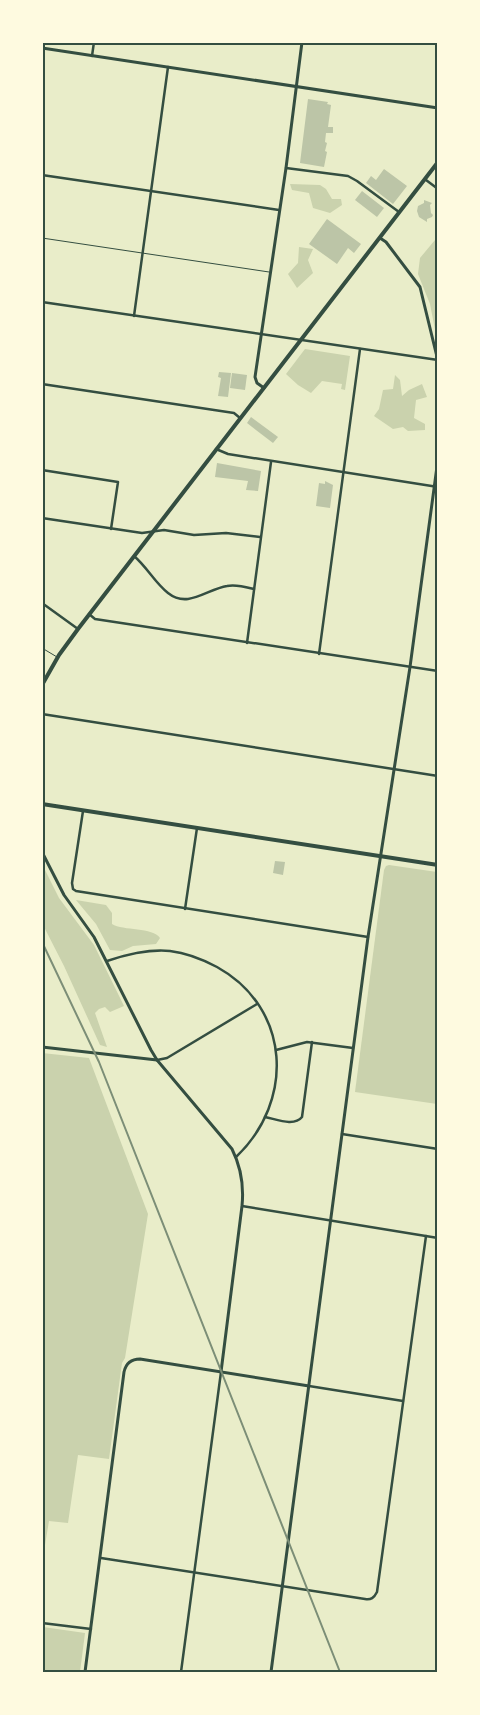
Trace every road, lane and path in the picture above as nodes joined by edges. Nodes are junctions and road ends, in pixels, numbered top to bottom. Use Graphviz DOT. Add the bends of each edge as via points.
graph roads {
  1 [pos="94,42"];
  2 [pos="302,42"];
  3 [pos="42,48"];
  4 [pos="92,56"];
  5 [pos="168,67"];
  6 [pos="296,86"];
  7 [pos="438,108"];
  8 [pos="438,162"];
  9 [pos="286,168"];
  10 [pos="42,176"];
  11 [pos="424,179"];
  12 [pos="438,189"];
  13 [pos="151,191"];
  14 [pos="280,210"];
  15 [pos="398,212"];
  16 [pos="42,238"];
  17 [pos="380,238"];
  18 [pos="142,253"];
  19 [pos="271,272"];
  20 [pos="42,302"];
  21 [pos="134,316"];
  22 [pos="262,334"];
  23 [pos="300,339"];
  24 [pos="360,349"];
  25 [pos="437,361"];
  26 [pos="42,384"];
  27 [pos="264,388"];
  28 [pos="240,418"];
  29 [pos="216,449"];
  30 [pos="438,460"];
  31 [pos="272,461"];
  32 [pos="42,470"];
  33 [pos="343,472"];
  34 [pos="436,487"];
  35 [pos="42,518"];
  36 [pos="111,529"];
  37 [pos="153,531"];
  38 [pos="260,537"];
  39 [pos="134,556"];
  40 [pos="255,589"];
  41 [pos="42,604"];
  42 [pos="89,614"];
  43 [pos="78,629"];
  44 [pos="248,644"];
  45 [pos="42,648"];
  46 [pos="319,654"];
  47 [pos="58,658"];
  48 [pos="410,667"];
  49 [pos="438,672"];
  50 [pos="42,685"];
  51 [pos="42,714"];
  52 [pos="394,770"];
  53 [pos="438,776"];
  54 [pos="42,804"];
  55 [pos="83,811"];
  56 [pos="197,828"];
  57 [pos="42,852"];
  58 [pos="380,856"];
  59 [pos="438,865"];
  60 [pos="185,909"];
  61 [pos="368,937"];
  62 [pos="107,961"];
  63 [pos="257,1004"];
  64 [pos="312,1042"];
  65 [pos="42,1046"];
  66 [pos="354,1048"];
  67 [pos="276,1050"];
  68 [pos="157,1060"];
  69 [pos="265,1117"];
  70 [pos="342,1134"];
  71 [pos="438,1149"];
  72 [pos="236,1157"];
  73 [pos="242,1206"];
  74 [pos="331,1221"];
  75 [pos="426,1236"];
  76 [pos="438,1238"];
  77 [pos="221,1372"];
  78 [pos="309,1386"];
  79 [pos="403,1401"];
  80 [pos="101,1558"];
  81 [pos="194,1573"];
  82 [pos="283,1586"];
  83 [pos="42,1623"];
  84 [pos="92,1629"];
  85 [pos="86,1672"];
  86 [pos="181,1672"];
  87 [pos="271,1672"];
  1 -- 4 [label="street"];
  2 -- 6 [label="street"];
  3 -- 4 [label="street"];
  4 -- 5 [label="street"];
  5 -- 6 [label="street"];
  5 -- 13 [label="street"];
  6 -- 7 [label="street"];
  6 -- 9 [label="street"];
  8 -- 11 [label="main road"];
  9 -- 14 [label="street"];
  9 -- 15 [label="street" via="348,176"];
  10 -- 13 [label="street"];
  11 -- 12 [label="street"];
  11 -- 15 [label="main road"];
  13 -- 14 [label="street"];
  13 -- 18 [label="street"];
  14 -- 19 [label="street"];
  15 -- 17 [label="main road"];
  16 -- 18 [label="lane"];
  17 -- 23 [label="main road"];
  17 -- 25 [label="street" via="420,287"];
  18 -- 19 [label="lane"];
  18 -- 21 [label="street"];
  19 -- 22 [label="street"];
  20 -- 21 [label="street"];
  21 -- 22 [label="street"];
  22 -- 23 [label="street"];
  22 -- 27 [label="street" via="255,378"];
  23 -- 24 [label="street"];
  23 -- 27 [label="main road"];
  24 -- 25 [label="street"];
  24 -- 33 [label="street"];
  26 -- 28 [label="street" via="234,413"];
  27 -- 28 [label="main road"];
  28 -- 29 [label="main road"];
  29 -- 31 [label="street"];
  29 -- 37 [label="main road"];
  30 -- 34 [label="street"];
  31 -- 33 [label="street"];
  31 -- 38 [label="street"];
  32 -- 36 [label="street" via="118,482"];
  33 -- 34 [label="street"];
  33 -- 46 [label="street"];
  34 -- 48 [label="street"];
  35 -- 36 [label="street"];
  36 -- 37 [label="street" via="142,533"];
  37 -- 38 [label="street" via="194,535 235,533"];
  37 -- 39 [label="main road"];
  38 -- 40 [label="street"];
  39 -- 40 [label="street" via="174,597 196,598 227,586"];
  39 -- 42 [label="main road"];
  40 -- 44 [label="street"];
  41 -- 43 [label="street"];
  42 -- 43 [label="main road"];
  42 -- 44 [label="street" via="95,619"];
  43 -- 47 [label="main road"];
  44 -- 46 [label="street"];
  45 -- 47 [label="lane"];
  46 -- 48 [label="street"];
  47 -- 50 [label="main road"];
  48 -- 49 [label="street"];
  48 -- 52 [label="street"];
  51 -- 52 [label="street"];
  52 -- 53 [label="street"];
  52 -- 58 [label="street"];
  54 -- 55 [label="main road"];
  55 -- 56 [label="main road"];
  55 -- 60 [label="street" via="73,889"];
  56 -- 58 [label="main road"];
  56 -- 60 [label="street"];
  57 -- 62 [label="street" via="64,895 91,931"];
  58 -- 59 [label="main road"];
  58 -- 61 [label="street"];
  60 -- 61 [label="street"];
  61 -- 66 [label="street"];
  62 -- 63 [label="street" via="149,951 188,955 230,976"];
  62 -- 68 [label="street"];
  63 -- 67 [label="street" via="268,1022"];
  63 -- 68 [label="street" via="166,1058"];
  64 -- 66 [label="street"];
  64 -- 67 [label="street"];
  64 -- 69 [label="street" via="302,1117 293,1122"];
  65 -- 68 [label="street"];
  66 -- 70 [label="street"];
  67 -- 69 [label="street" via="277,1078"];
  68 -- 72 [label="street"];
  69 -- 72 [label="street" via="256,1134"];
  70 -- 71 [label="street"];
  70 -- 74 [label="street"];
  72 -- 73 [label="street" via="242,1181"];
  73 -- 74 [label="street"];
  73 -- 77 [label="street"];
  74 -- 75 [label="street"];
  74 -- 78 [label="street"];
  75 -- 76 [label="street"];
  75 -- 79 [label="street"];
  77 -- 78 [label="street"];
  77 -- 80 [label="street" via="140,1359 130,1361 126,1366"];
  77 -- 81 [label="street"];
  78 -- 79 [label="street"];
  78 -- 82 [label="street"];
  79 -- 82 [label="street" via="374,1597 368,1599"];
  80 -- 81 [label="street"];
  80 -- 84 [label="street"];
  81 -- 82 [label="street"];
  81 -- 86 [label="street"];
  82 -- 87 [label="street"];
  83 -- 84 [label="street"];
  84 -- 85 [label="street"];
}
